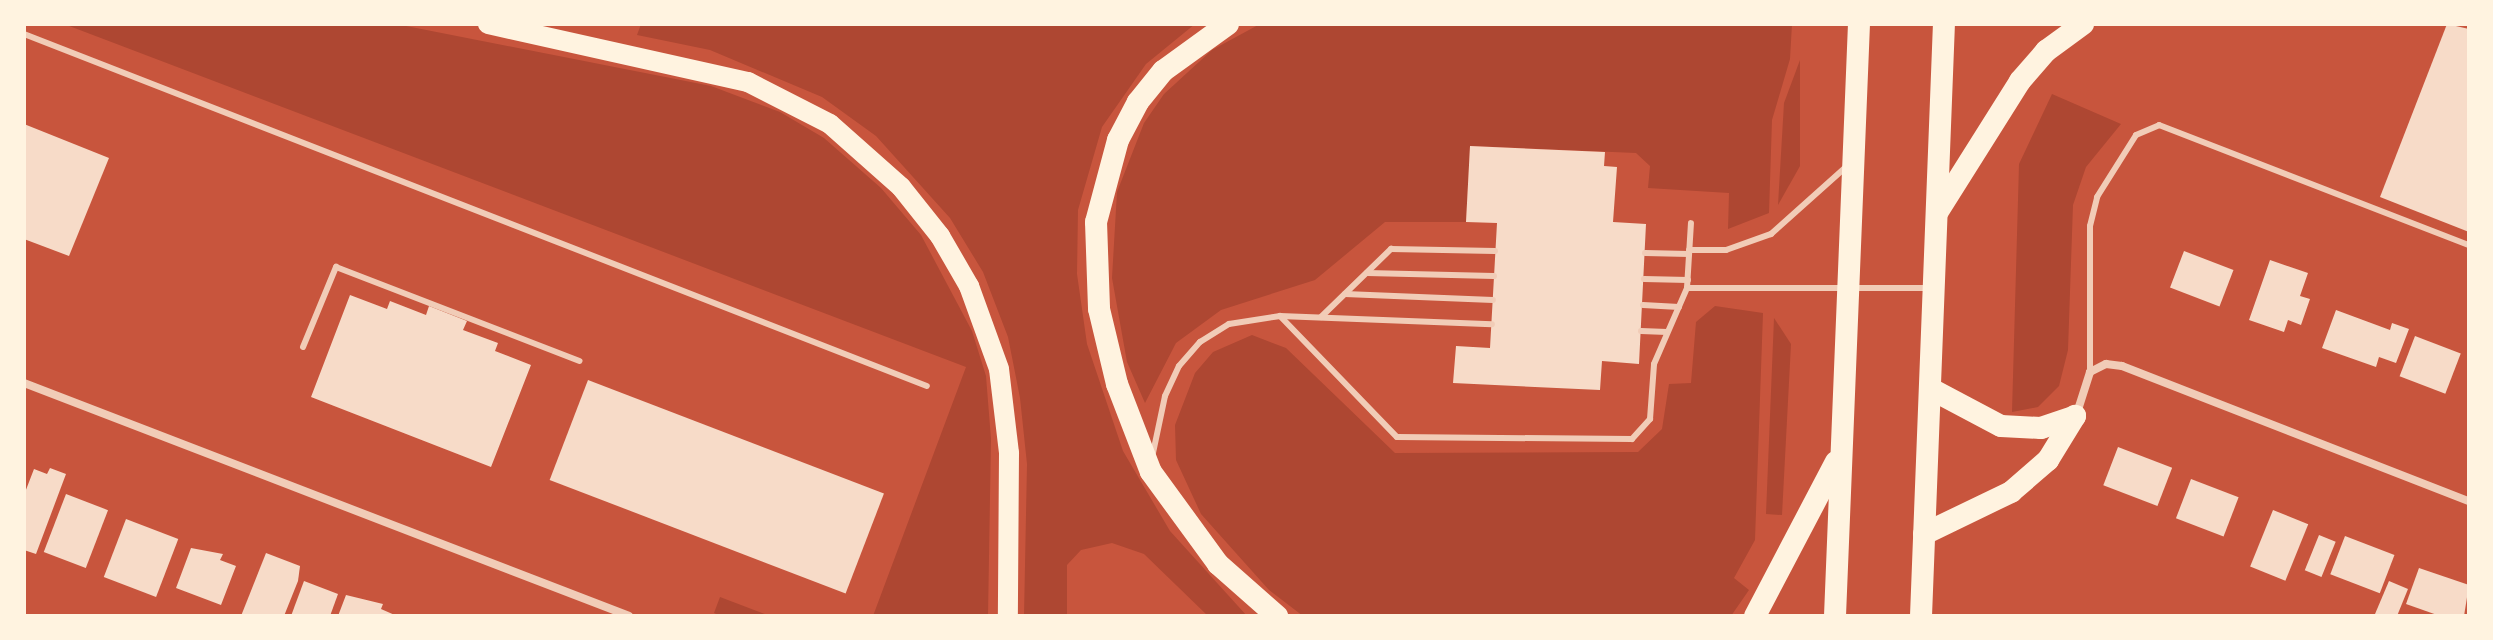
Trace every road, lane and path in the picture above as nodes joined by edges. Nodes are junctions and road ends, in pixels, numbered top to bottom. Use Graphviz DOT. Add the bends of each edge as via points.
graph roads {
  1 [pos="488,24"];
  2 [pos="1228,24"];
  3 [pos="1859,24"];
  4 [pos="1944,24"];
  5 [pos="2083,24"];
  6 [pos="24,34"];
  7 [pos="1853,161"];
  8 [pos="1936,214"];
  9 [pos="1691,223"];
  10 [pos="2469,245"];
  11 [pos="1495,251"];
  12 [pos="1689,252"];
  13 [pos="1645,253"];
  14 [pos="1367,273"];
  15 [pos="1494,276"];
  16 [pos="1644,279"];
  17 [pos="1688,284"];
  18 [pos="1846,288"];
  19 [pos="1934,288"];
  20 [pos="1345,294"];
  21 [pos="1493,300"];
  22 [pos="1643,305"];
  23 [pos="1679,307"];
  24 [pos="1280,316"];
  25 [pos="1321,317"];
  26 [pos="1492,324"];
  27 [pos="1641,331"];
  28 [pos="1667,332"];
  29 [pos="303,347"];
  30 [pos="579,361"];
  31 [pos="2090,372"];
  32 [pos="24,383"];
  33 [pos="927,386"];
  34 [pos="1931,389"];
  35 [pos="2075,416"];
  36 [pos="1840,453"];
  37 [pos="1151,472"];
  38 [pos="2469,501"];
  39 [pos="1924,534"];
  40 [pos="629,616"];
  41 [pos="1008,616"];
  42 [pos="1277,616"];
  43 [pos="1755,616"];
  44 [pos="1835,616"];
  45 [pos="1921,616"];
  1 -- 41 [label="main road" via="748,82 830,124 901,187 940,236 969,286 999,369 1009,453"];
  2 -- 37 [label="highway" via="1195,43 1138,102 1118,140 1096,222 1099,309 1117,384"];
  3 -- 7 [label="highway"];
  4 -- 8 [label="highway"];
  5 -- 8 [label="highway" via="2046,51 2020,81"];
  6 -- 33 [label="lane"];
  7 -- 12 [label="lane" via="1771,234 1726,250"];
  7 -- 18 [label="highway"];
  8 -- 19 [label="highway"];
  9 -- 12 [label="lane"];
  10 -- 31 [label="lane" via="2159,125 2136,135 2097,197 2090,226"];
  11 -- 14 [label="lane" via="1391,249"];
  12 -- 13 [label="lane"];
  12 -- 17 [label="lane"];
  14 -- 15 [label="lane"];
  14 -- 20 [label="lane"];
  16 -- 17 [label="lane"];
  17 -- 18 [label="lane"];
  17 -- 23 [label="lane"];
  18 -- 19 [label="lane"];
  18 -- 36 [label="highway"];
  19 -- 34 [label="highway"];
  20 -- 21 [label="lane"];
  20 -- 25 [label="lane"];
  22 -- 23 [label="lane"];
  23 -- 28 [label="lane"];
  24 -- 25 [label="lane"];
  24 -- 28 [label="lane" via="1397,437 1632,439 1650,419 1654,364"];
  24 -- 37 [label="lane" via="1229,324 1189,354 1165,396"];
  25 -- 26 [label="lane"];
  27 -- 28 [label="lane"];
  29 -- 30 [label="lane" via="336,267"];
  31 -- 35 [label="street"];
  31 -- 38 [label="street" via="2106,364 2122,366"];
  32 -- 40 [label="street"];
  34 -- 35 [label="highway" via="2001,426 2041,428"];
  34 -- 39 [label="highway"];
  35 -- 39 [label="highway" via="2048,460 2011,492"];
  36 -- 43 [label="highway"];
  36 -- 44 [label="highway"];
  37 -- 42 [label="highway" via="1218,564"];
  39 -- 45 [label="highway"];
}
